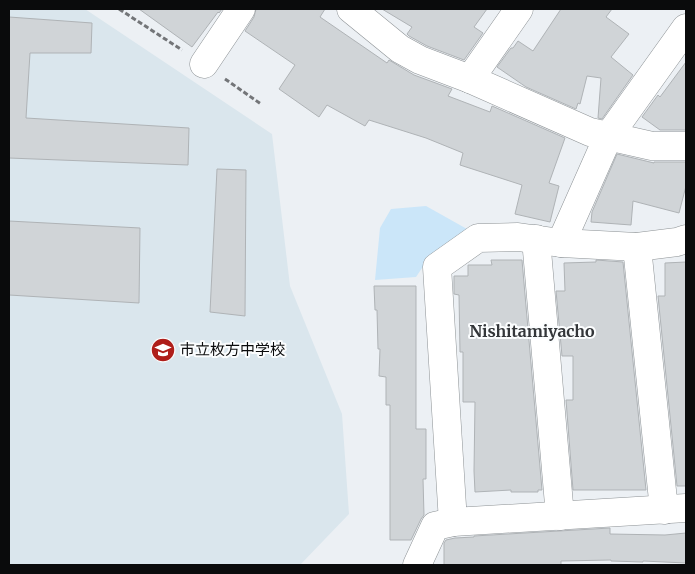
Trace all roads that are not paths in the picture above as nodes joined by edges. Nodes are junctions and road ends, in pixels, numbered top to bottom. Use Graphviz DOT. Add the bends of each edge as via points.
graph roads {
  1 [pos="241,9"];
  2 [pos="351,9"];
  3 [pos="519,9"];
  4 [pos="686,28"];
  5 [pos="204,64"];
  6 [pos="470,79"];
  7 [pos="608,137"];
  8 [pos="686,146"];
  9 [pos="686,239"];
  10 [pos="549,241"];
  11 [pos="637,247"];
  12 [pos="675,509"];
  13 [pos="560,516"];
  14 [pos="453,522"];
  15 [pos="417,565"];
  1 -- 5 [label="street"];
  2 -- 6 [label="street" via="400,49"];
  3 -- 6 [label="street"];
  4 -- 7 [label="street"];
  6 -- 7 [label="street"];
  7 -- 8 [label="street" via="652,146"];
  7 -- 10 [label="street"];
  9 -- 11 [label="street"];
  10 -- 11 [label="street"];
  10 -- 13 [label="street"];
  10 -- 14 [label="street" via="518,237 478,238 437,267"];
  11 -- 12 [label="street"];
  12 -- 13 [label="street"];
  13 -- 14 [label="street"];
  14 -- 15 [label="street" via="435,526"];
}
